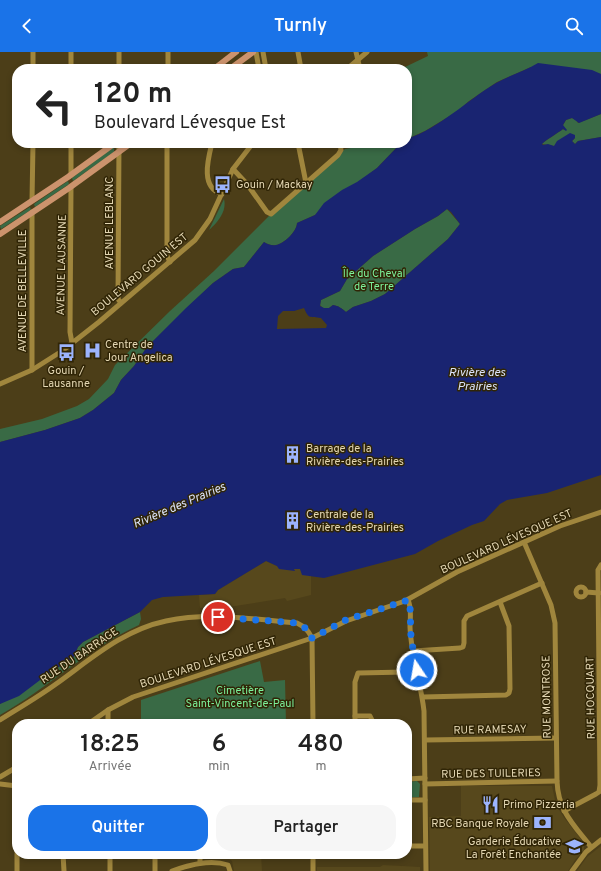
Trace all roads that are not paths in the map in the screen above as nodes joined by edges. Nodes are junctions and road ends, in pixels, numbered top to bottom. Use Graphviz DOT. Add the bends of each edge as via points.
graph roads {
  1 [pos="33,52"];
  2 [pos="71,52"];
  3 [pos="119,52"];
  4 [pos="168,52"];
  5 [pos="236,52"];
  6 [pos="254,52"];
  7 [pos="263,52"];
  8 [pos="298,52"];
  9 [pos="356,52"];
  10 [pos="367,52"];
  11 [pos="358,60"];
  12 [pos="33,64"];
  13 [pos="71,64"];
  14 [pos="119,64"];
  15 [pos="168,64"];
  16 [pos="220,64"];
  17 [pos="237,64"];
  18 [pos="258,64"];
  19 [pos="265,64"];
  20 [pos="300,64"];
  21 [pos="353,64"];
  22 [pos="359,64"];
  23 [pos="33,148"];
  24 [pos="71,148"];
  25 [pos="107,148"];
  26 [pos="119,148"];
  27 [pos="124,148"];
  28 [pos="167,148"];
  29 [pos="211,148"];
  30 [pos="249,148"];
  31 [pos="299,148"];
  32 [pos="341,148"];
  33 [pos="119,152"];
  34 [pos="233,169"];
  35 [pos="71,175"];
  36 [pos="306,183"];
  37 [pos="71,187"];
  38 [pos="222,194"];
  39 [pos="32,201"];
  40 [pos="32,212"];
  41 [pos="0,222"];
  42 [pos="0,234"];
  43 [pos="170,262"];
  44 [pos="121,303"];
  45 [pos="72,343"];
  46 [pos="32,370"];
  47 [pos="0,384"];
  48 [pos="601,512"];
  49 [pos="524,542"];
  50 [pos="601,565"];
  51 [pos="542,583"];
  52 [pos="586,592"];
  53 [pos="599,593"];
  54 [pos="408,600"];
  55 [pos="500,602"];
  56 [pos="312,638"];
  57 [pos="412,650"];
  58 [pos="417,670"];
  59 [pos="423,697"];
  60 [pos="108,710"];
  61 [pos="355,716"];
  62 [pos="95,719"];
  63 [pos="108,719"];
  64 [pos="312,719"];
  65 [pos="372,719"];
  66 [pos="0,720"];
  67 [pos="556,738"];
  68 [pos="425,740"];
  69 [pos="12,770"];
  70 [pos="0,777"];
  71 [pos="412,780"];
  72 [pos="425,781"];
  73 [pos="557,782"];
  74 [pos="0,784"];
  75 [pos="12,786"];
  76 [pos="412,800"];
  77 [pos="425,800"];
  78 [pos="564,811"];
  79 [pos="601,840"];
  80 [pos="412,846"];
  81 [pos="425,846"];
  82 [pos="591,847"];
  83 [pos="17,859"];
  84 [pos="64,859"];
  85 [pos="110,859"];
  86 [pos="155,859"];
  87 [pos="200,859"];
  88 [pos="313,859"];
  89 [pos="200,863"];
  90 [pos="17,871"];
  91 [pos="64,871"];
  92 [pos="110,871"];
  93 [pos="155,871"];
  94 [pos="172,871"];
  95 [pos="230,871"];
  96 [pos="313,871"];
  97 [pos="426,871"];
  98 [pos="572,871"];
  1 -- 12 [label="street"];
  2 -- 13 [label="street"];
  3 -- 14 [label="street"];
  4 -- 15 [label="street"];
  5 -- 16 [label="main road"];
  6 -- 17 [label="main road"];
  6 -- 18 [label="street"];
  7 -- 19 [label="street"];
  8 -- 20 [label="street"];
  9 -- 11 [label="street"];
  10 -- 11 [label="street"];
  11 -- 21 [label="street"];
  11 -- 22 [label="street"];
  23 -- 39 [label="street"];
  24 -- 35 [label="street"];
  25 -- 35 [label="main road"];
  26 -- 33 [label="street, AVENUE LEBLANC"];
  27 -- 33 [label="main road"];
  28 -- 43 [label="street" via="167,256"];
  29 -- 38 [label="street" via="207,172 211,188"];
  30 -- 34 [label="street, BOULEVARD GOUIN EST"];
  31 -- 36 [label="street"];
  32 -- 36 [label="street" via="340,153"];
  33 -- 37 [label="main road"];
  33 -- 44 [label="street, AVENUE LEBLANC" via="118,299"];
  34 -- 36 [label="street" via="271,214"];
  34 -- 38 [label="street, BOULEVARD GOUIN EST"];
  35 -- 39 [label="main road"];
  37 -- 40 [label="main road"];
  37 -- 45 [label="street, AVENUE LAUSANNE"];
  38 -- 43 [label="street, BOULEVARD GOUIN EST" via="202,232"];
  39 -- 41 [label="main road"];
  40 -- 42 [label="main road"];
  40 -- 46 [label="street, AVENUE DE BELLEVILLE"];
  43 -- 44 [label="street, BOULEVARD GOUIN EST"];
  44 -- 45 [label="street, BOULEVARD GOUIN EST"];
  45 -- 46 [label="street, BOULEVARD GOUIN EST"];
  46 -- 47 [label="street, BOULEVARD GOUIN EST"];
  48 -- 49 [label="street, BOULEVARD LÉVESQUE EST"];
  49 -- 51 [label="street, RUE MONTROSE"];
  49 -- 54 [label="street, BOULEVARD LÉVESQUE EST" via="457,572"];
  50 -- 53 [label="street, RUE HOCQUART" via="598,570"];
  51 -- 55 [label="street"];
  51 -- 67 [label="street, RUE MONTROSE" via="551,605 554,623"];
  52 -- 53 [label="street"];
  53 -- 78 [label="street, RUE HOCQUART" via="599,792"];
  54 -- 56 [label="street, BOULEVARD LÉVESQUE EST" via="346,620"];
  54 -- 57 [label="street"];
  55 -- 57 [label="street" via="467,616 464,621 463,647"];
  55 -- 59 [label="street" via="509,626 509,693"];
  56 -- 60 [label="street, BOULEVARD LÉVESQUE EST" via="133,697"];
  56 -- 64 [label="street"];
  56 -- 66 [label="street, RUE DU BARRAGE" via="304,626 296,623 233,617 165,621 131,633 106,647 55,685"];
  57 -- 58 [label="street"];
  58 -- 59 [label="street"];
  58 -- 61 [label="street" via="358,673 355,682"];
  59 -- 68 [label="street"];
  60 -- 62 [label="street, BOULEVARD LÉVESQUE EST"];
  60 -- 63 [label="street"];
  61 -- 65 [label="street" via="370,716"];
  67 -- 68 [label="street, RUE RAMESAY"];
  67 -- 73 [label="street, RUE MONTROSE"];
  68 -- 72 [label="street"];
  69 -- 70 [label="street"];
  71 -- 72 [label="street, RUE DES TUILERIES"];
  72 -- 73 [label="street, RUE DES TUILERIES"];
  72 -- 77 [label="street"];
  73 -- 78 [label="street, RUE MONTROSE" via="558,797"];
  74 -- 75 [label="street"];
  76 -- 77 [label="street"];
  77 -- 81 [label="street"];
  78 -- 82 [label="street, RUE MONTROSE"];
  79 -- 82 [label="street"];
  80 -- 81 [label="street"];
  81 -- 97 [label="street"];
  82 -- 98 [label="street"];
  83 -- 90 [label="street"];
  84 -- 91 [label="street"];
  85 -- 92 [label="street"];
  86 -- 93 [label="street"];
  87 -- 89 [label="street"];
  88 -- 96 [label="street"];
  89 -- 94 [label="street"];
  89 -- 95 [label="street" via="223,863 228,865"];
}
